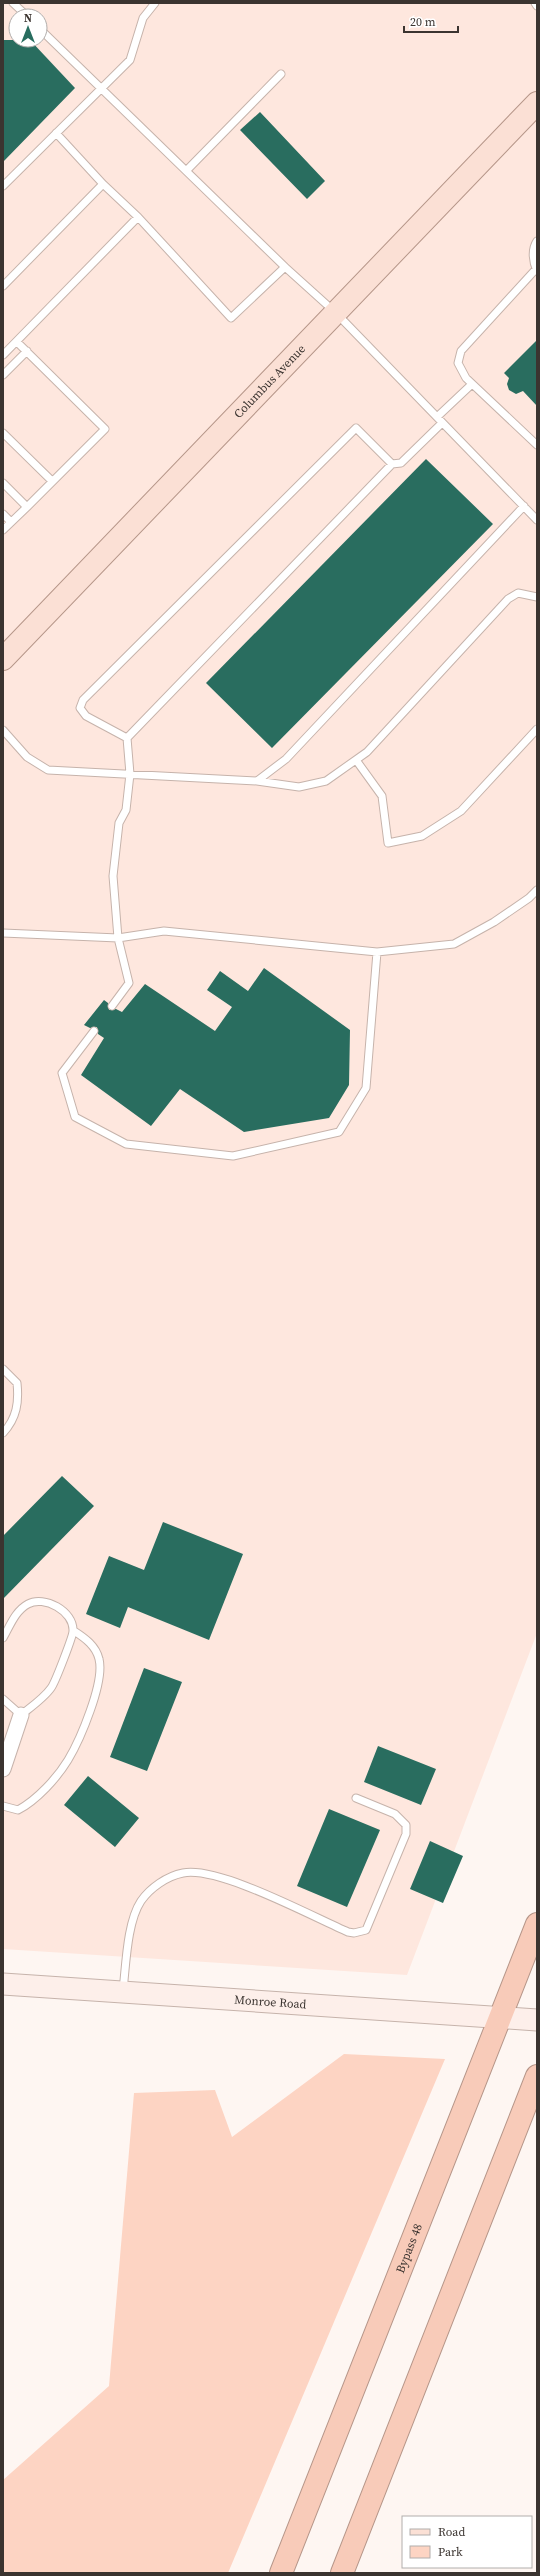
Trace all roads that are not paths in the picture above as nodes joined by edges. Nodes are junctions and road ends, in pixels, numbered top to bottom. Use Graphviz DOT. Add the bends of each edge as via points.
graph roads {
  1 [pos="155,3"];
  2 [pos="535,3"];
  3 [pos="537,6"];
  4 [pos="48,37"];
  5 [pos="281,74"];
  6 [pos="101,88"];
  7 [pos="529,114"];
  8 [pos="56,133"];
  9 [pos="187,170"];
  10 [pos="103,184"];
  11 [pos="3,186"];
  12 [pos="138,217"];
  13 [pos="537,241"];
  14 [pos="285,267"];
  15 [pos="537,270"];
  16 [pos="3,286"];
  17 [pos="336,313"];
  18 [pos="17,342"];
  19 [pos="27,352"];
  20 [pos="3,355"];
  21 [pos="3,375"];
  22 [pos="472,384"];
  23 [pos="437,417"];
  24 [pos="442,423"];
  25 [pos="3,434"];
  26 [pos="537,446"];
  27 [pos="392,464"];
  28 [pos="52,481"];
  29 [pos="3,483"];
  30 [pos="524,506"];
  31 [pos="27,507"];
  32 [pos="3,514"];
  33 [pos="536,518"];
  34 [pos="11,522"];
  35 [pos="3,530"];
  36 [pos="537,597"];
  37 [pos="3,659"];
  38 [pos="537,729"];
  39 [pos="3,730"];
  40 [pos="127,738"];
  41 [pos="356,760"];
  42 [pos="130,774"];
  43 [pos="257,781"];
  44 [pos="537,890"];
  45 [pos="3,933"];
  46 [pos="118,938"];
  47 [pos="377,952"];
  48 [pos="112,1006"];
  49 [pos="94,1031"];
  50 [pos="3,1369"];
  51 [pos="3,1433"];
  52 [pos="74,1631"];
  53 [pos="3,1638"];
  54 [pos="3,1699"];
  55 [pos="22,1715"];
  56 [pos="3,1769"];
  57 [pos="356,1798"];
  58 [pos="3,1806"];
  59 [pos="537,1924"];
  60 [pos="3,1984"];
  61 [pos="123,1992"];
  62 [pos="500,2017"];
  63 [pos="537,2020"];
  64 [pos="537,2076"];
  65 [pos="281,2573"];
  66 [pos="342,2573"];
  1 -- 6 [label="lane" via="143,18 130,60"];
  2 -- 3 [label="lane"];
  4 -- 6 [label="lane"];
  5 -- 9 [label="lane"];
  6 -- 8 [label="lane"];
  6 -- 9 [label="lane"];
  7 -- 17 [label="main road, Columbus Avenue"];
  8 -- 10 [label="lane"];
  8 -- 11 [label="lane"];
  9 -- 14 [label="lane"];
  10 -- 12 [label="lane"];
  10 -- 16 [label="lane"];
  12 -- 14 [label="lane" via="231,318"];
  12 -- 18 [label="lane"];
  13 -- 15 [label="lane" via="533,261"];
  14 -- 17 [label="lane"];
  15 -- 22 [label="lane" via="461,352 458,363"];
  17 -- 23 [label="lane"];
  17 -- 37 [label="main road, Columbus Avenue"];
  18 -- 19 [label="lane"];
  18 -- 20 [label="lane"];
  19 -- 21 [label="lane"];
  19 -- 28 [label="lane" via="105,429"];
  22 -- 23 [label="lane"];
  22 -- 26 [label="lane"];
  23 -- 24 [label="lane"];
  24 -- 27 [label="lane" via="401,463"];
  24 -- 30 [label="lane"];
  25 -- 28 [label="lane"];
  27 -- 40 [label="lane"];
  27 -- 40 [label="lane" via="356,428 83,700 80,708 86,716"];
  28 -- 31 [label="lane"];
  29 -- 31 [label="lane"];
  30 -- 33 [label="lane"];
  30 -- 43 [label="lane" via="286,758"];
  31 -- 34 [label="lane"];
  32 -- 34 [label="lane"];
  34 -- 35 [label="lane"];
  36 -- 41 [label="lane" via="518,593 508,599 367,752"];
  38 -- 41 [label="lane" via="461,811 422,836 388,844 382,796"];
  39 -- 42 [label="lane" via="27,757 48,770"];
  40 -- 42 [label="lane"];
  41 -- 43 [label="lane" via="326,782 299,787"];
  42 -- 43 [label="lane"];
  42 -- 46 [label="lane" via="126,810 119,823 113,876"];
  44 -- 47 [label="lane" via="494,922 454,944"];
  45 -- 46 [label="lane"];
  46 -- 47 [label="lane" via="164,932"];
  46 -- 48 [label="lane" via="129,983"];
  47 -- 49 [label="lane" via="366,1088 339,1132 233,1156 126,1144 75,1117 62,1073"];
  50 -- 51 [label="lane" via="17,1383 19,1401 11,1424"];
  52 -- 53 [label="lane" via="70,1617 62,1610 40,1601 28,1604 16,1613"];
  52 -- 55 [label="lane" via="51,1688"];
  52 -- 58 [label="lane" via="88,1640 99,1659 94,1700 83,1728 68,1761 29,1804 18,1810"];
  54 -- 55 [label="lane"];
  55 -- 56 [label="street"];
  57 -- 61 [label="lane" via="395,1814 406,1825 406,1834 366,1930 348,1932 248,1886 200,1872 183,1872 160,1883 140,1902 128,1944"];
  59 -- 62 [label="highway, Bypass 48"];
  60 -- 61 [label="street, Monroe Road"];
  61 -- 62 [label="street, Monroe Road"];
  62 -- 63 [label="street, Monroe Road"];
  62 -- 65 [label="highway, Bypass 48"];
  64 -- 66 [label="highway"];
}
